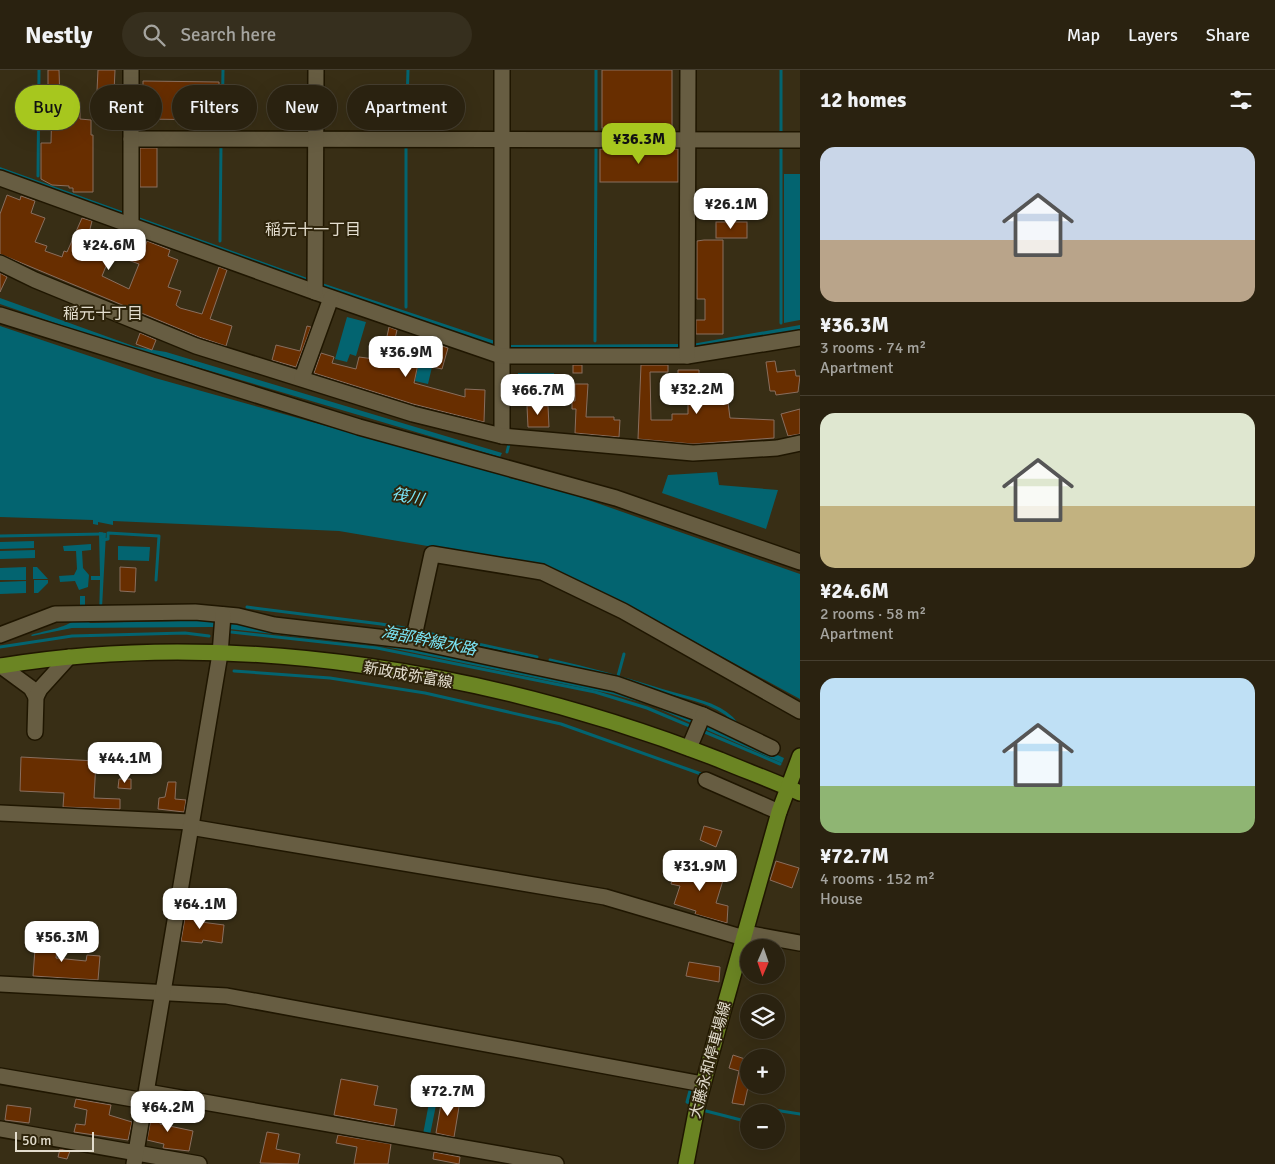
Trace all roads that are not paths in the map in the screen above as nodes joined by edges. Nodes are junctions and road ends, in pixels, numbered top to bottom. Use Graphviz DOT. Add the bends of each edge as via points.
graph roads {
  1 [pos="131,70"];
  2 [pos="316,70"];
  3 [pos="502,70"];
  4 [pos="688,70"];
  5 [pos="131,138"];
  6 [pos="501,139"];
  7 [pos="316,140"];
  8 [pos="688,140"];
  9 [pos="800,140"];
  10 [pos="0,178"];
  11 [pos="131,221"];
  12 [pos="0,263"];
  13 [pos="315,287"];
  14 [pos="332,298"];
  15 [pos="0,315"];
  16 [pos="800,338"];
  17 [pos="501,350"];
  18 [pos="687,350"];
  19 [pos="302,378"];
  20 [pos="502,436"];
  21 [pos="800,443"];
  22 [pos="800,562"];
  23 [pos="223,621"];
  24 [pos="0,635"];
  25 [pos="413,641"];
  26 [pos="220,654"];
  27 [pos="69,657"];
  28 [pos="0,666"];
  29 [pos="36,697"];
  30 [pos="800,711"];
  31 [pos="700,722"];
  32 [pos="35,732"];
  33 [pos="689,748"];
  34 [pos="772,748"];
  35 [pos="800,756"];
  36 [pos="706,780"];
  37 [pos="794,790"];
  38 [pos="779,812"];
  39 [pos="0,813"];
  40 [pos="190,825"];
  41 [pos="744,936"];
  42 [pos="800,943"];
  43 [pos="0,984"];
  44 [pos="163,992"];
  45 [pos="0,1076"];
  46 [pos="702,1084"];
  47 [pos="146,1097"];
  48 [pos="0,1128"];
  49 [pos="135,1158"];
  50 [pos="199,1164"];
  51 [pos="556,1164"];
  52 [pos="686,1164"];
  1 -- 5 [label="street"];
  2 -- 7 [label="street"];
  3 -- 6 [label="street"];
  4 -- 8 [label="street"];
  5 -- 7 [label="street"];
  5 -- 11 [label="street"];
  6 -- 7 [label="street"];
  6 -- 8 [label="street"];
  6 -- 17 [label="street"];
  7 -- 13 [label="street"];
  8 -- 9 [label="street"];
  8 -- 18 [label="street"];
  10 -- 11 [label="street"];
  11 -- 13 [label="street"];
  12 -- 19 [label="street" via="196,346"];
  13 -- 14 [label="street"];
  14 -- 17 [label="street"];
  14 -- 19 [label="street"];
  15 -- 22 [label="street" via="359,427 608,496"];
  16 -- 18 [label="street"];
  17 -- 18 [label="street"];
  17 -- 20 [label="street"];
  19 -- 20 [label="street" via="413,414"];
  20 -- 21 [label="street" via="693,453 767,449"];
  23 -- 24 [label="street" via="195,612 55,614"];
  23 -- 25 [label="street"];
  23 -- 26 [label="street"];
  25 -- 30 [label="street" via="432,554 542,572 624,611"];
  25 -- 31 [label="street" via="616,684"];
  26 -- 27 [label="main road, 新政成弥富線" via="128,653"];
  26 -- 33 [label="main road, 新政成弥富線" via="282,657 433,678 548,703"];
  26 -- 40 [label="street"];
  27 -- 28 [label="main road, 新政成弥富線"];
  27 -- 29 [label="street"];
  28 -- 29 [label="street" via="31,688"];
  29 -- 32 [label="street"];
  31 -- 33 [label="street"];
  31 -- 34 [label="street"];
  33 -- 37 [label="main road, 新政成弥富線"];
  35 -- 37 [label="main road, 大藤永和停車場線"];
  36 -- 38 [label="street"];
  37 -- 38 [label="main road, 大藤永和停車場線"];
  38 -- 41 [label="main road, 大藤永和停車場線"];
  39 -- 40 [label="street"];
  40 -- 41 [label="street" via="605,897"];
  40 -- 44 [label="street"];
  41 -- 42 [label="street"];
  41 -- 46 [label="main road, 大藤永和停車場線"];
  43 -- 44 [label="street"];
  44 -- 46 [label="street" via="227,996"];
  44 -- 47 [label="street"];
  45 -- 47 [label="street"];
  46 -- 52 [label="main road, 大藤永和停車場線"];
  47 -- 49 [label="street"];
  47 -- 51 [label="street"];
  48 -- 49 [label="street"];
  49 -- 50 [label="street"];
}
